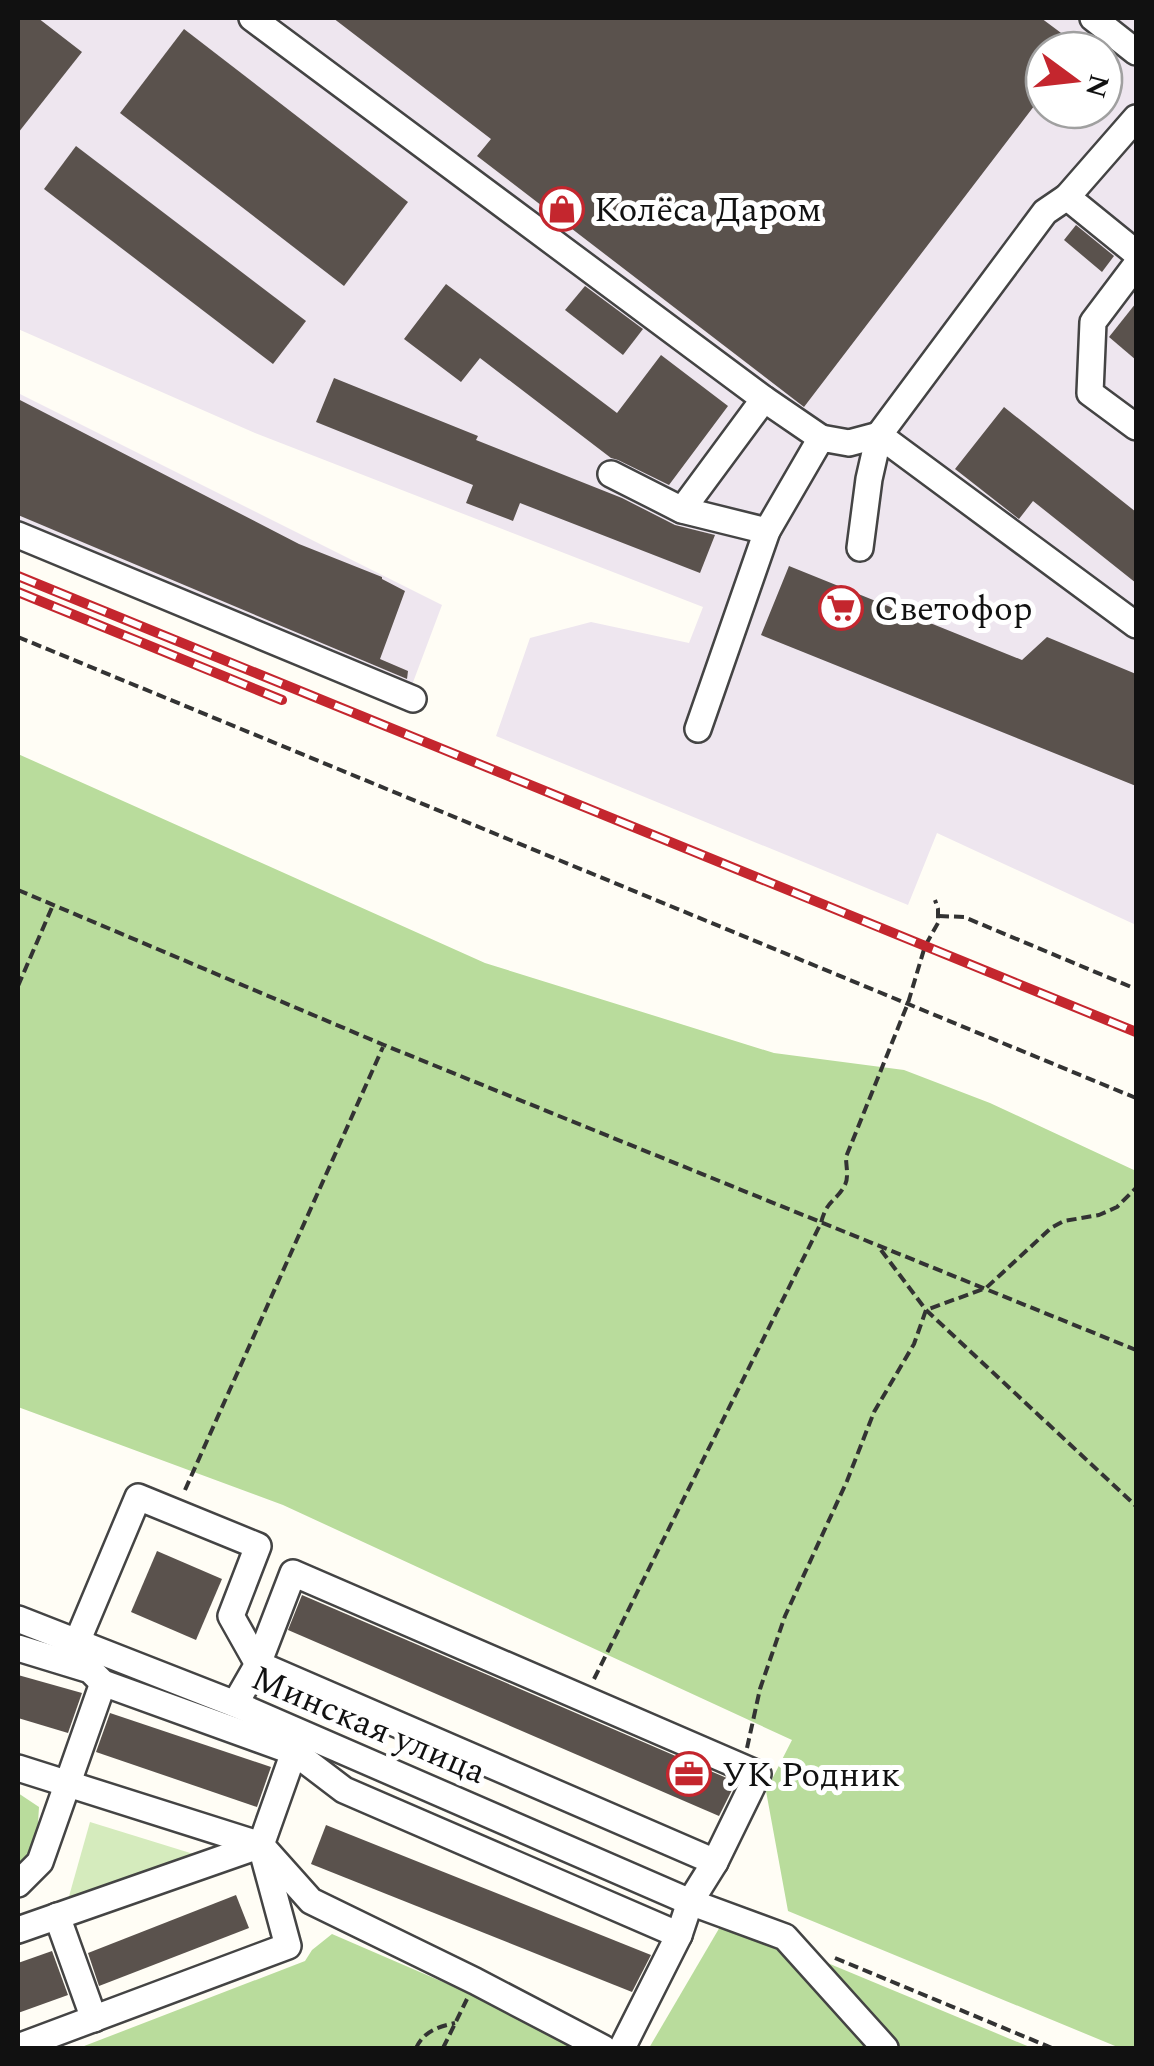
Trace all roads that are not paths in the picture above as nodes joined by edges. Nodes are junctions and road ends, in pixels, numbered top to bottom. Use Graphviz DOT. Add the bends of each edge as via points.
graph roads {
  1 [pos="252,18"];
  2 [pos="1092,18"];
  3 [pos="1136,52"];
  4 [pos="1136,118"];
  5 [pos="1067,197"];
  6 [pos="1136,252"];
  7 [pos="1136,265"];
  8 [pos="764,399"];
  9 [pos="1136,427"];
  10 [pos="879,435"];
  11 [pos="821,438"];
  12 [pos="611,474"];
  13 [pos="682,510"];
  14 [pos="767,531"];
  15 [pos="18,535"];
  16 [pos="860,548"];
  17 [pos="1136,625"];
  18 [pos="412,700"];
  19 [pos="698,729"];
  20 [pos="18,1620"];
  21 [pos="76,1642"];
  22 [pos="18,1648"];
  23 [pos="258,1664"];
  24 [pos="103,1684"];
  25 [pos="235,1704"];
  26 [pos="294,1752"];
  27 [pos="18,1768"];
  28 [pos="68,1784"];
  29 [pos="261,1845"];
  30 [pos="715,1862"];
  31 [pos="18,1884"];
  32 [pos="690,1902"];
  33 [pos="57,1916"];
  34 [pos="18,1930"];
  35 [pos="679,1935"];
  36 [pos="94,2019"];
  37 [pos="18,2046"];
  38 [pos="603,2048"];
  39 [pos="622,2048"];
  40 [pos="885,2048"];
  1 -- 8 [label="street"];
  2 -- 3 [label="street"];
  4 -- 5 [label="street"];
  5 -- 6 [label="street"];
  5 -- 10 [label="street" via="1045,212"];
  7 -- 9 [label="street" via="1093,322 1090,393"];
  8 -- 11 [label="street"];
  8 -- 13 [label="street"];
  10 -- 11 [label="street" via="849,443"];
  10 -- 16 [label="street"];
  10 -- 17 [label="street"];
  11 -- 14 [label="street"];
  12 -- 13 [label="street"];
  13 -- 14 [label="street"];
  14 -- 19 [label="street"];
  15 -- 18 [label="street"];
  20 -- 21 [label="street, Минская улица"];
  21 -- 23 [label="street" via="138,1497 258,1546 230,1616"];
  21 -- 25 [label="street, Минская улица"];
  22 -- 24 [label="street" via="90,1670"];
  23 -- 25 [label="street"];
  23 -- 30 [label="street"];
  23 -- 30 [label="street" via="294,1572 758,1774"];
  24 -- 26 [label="street"];
  24 -- 28 [label="street"];
  25 -- 32 [label="street, Минская улица"];
  26 -- 29 [label="street"];
  26 -- 35 [label="street" via="344,1790"];
  27 -- 28 [label="street"];
  28 -- 29 [label="street"];
  28 -- 31 [label="street" via="40,1862"];
  29 -- 33 [label="street"];
  29 -- 36 [label="street" via="288,1946"];
  29 -- 38 [label="street" via="311,1901"];
  30 -- 32 [label="street"];
  32 -- 35 [label="street"];
  32 -- 40 [label="street, Минская улица" via="785,1937"];
  33 -- 34 [label="street"];
  33 -- 36 [label="street"];
  35 -- 39 [label="street"];
  36 -- 37 [label="street"];
}
